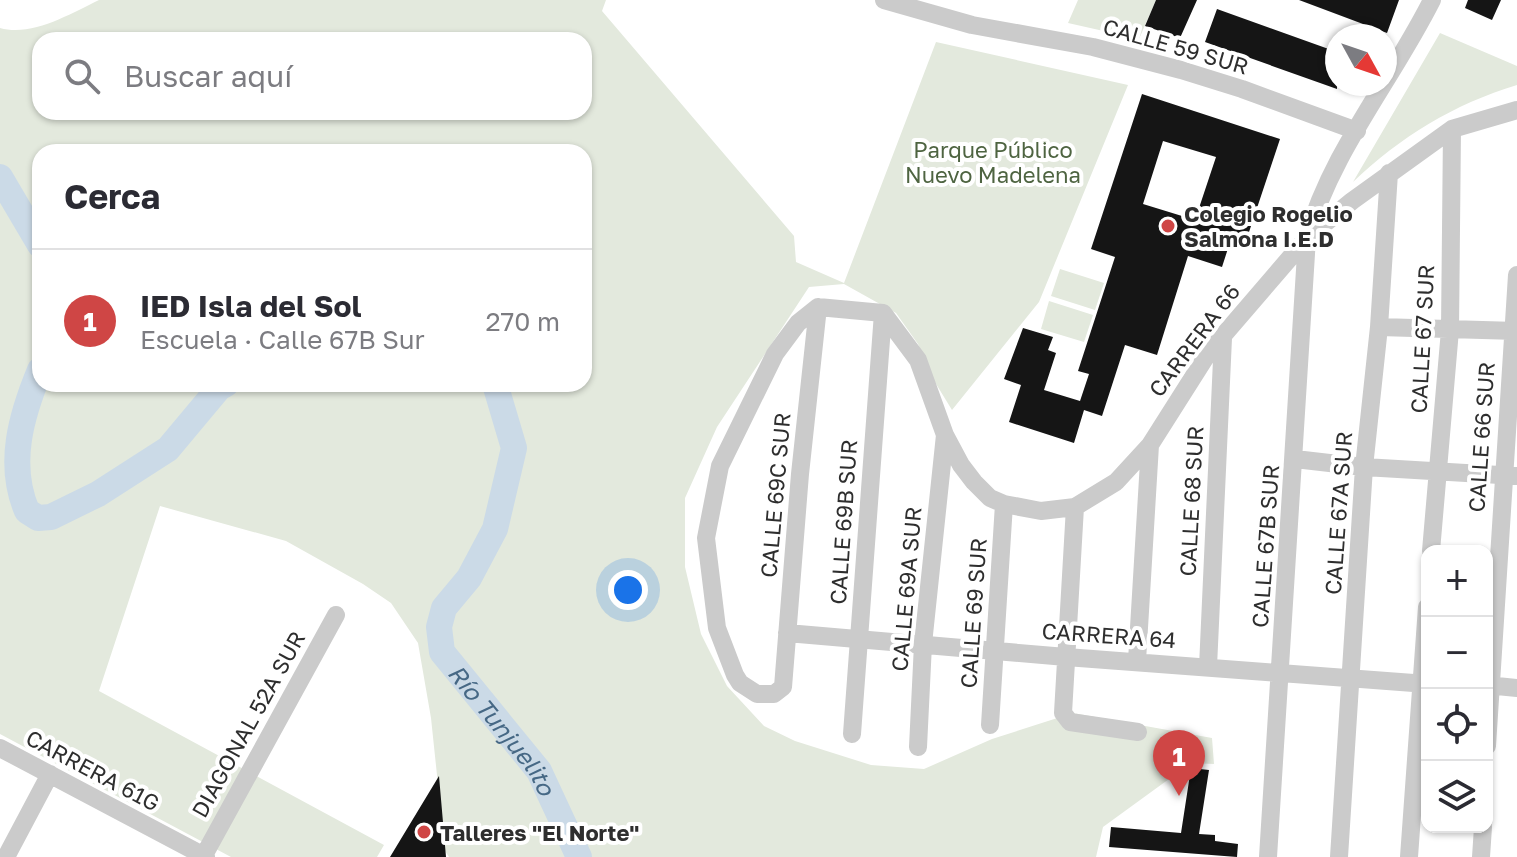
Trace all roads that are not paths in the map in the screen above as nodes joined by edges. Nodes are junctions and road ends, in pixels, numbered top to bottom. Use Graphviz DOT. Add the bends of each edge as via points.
graph roads {
  1 [pos="884,0"];
  2 [pos="1432,0"];
  3 [pos="1517,110"];
  4 [pos="1452,129"];
  5 [pos="1357,131"];
  6 [pos="1389,173"];
  7 [pos="1307,238"];
  8 [pos="1517,275"];
  9 [pos="818,307"];
  10 [pos="883,313"];
  11 [pos="1379,327"];
  12 [pos="1450,330"];
  13 [pos="1514,331"];
  14 [pos="1223,338"];
  15 [pos="945,435"];
  16 [pos="1150,445"];
  17 [pos="1295,459"];
  18 [pos="1364,467"];
  19 [pos="1437,470"];
  20 [pos="1510,475"];
  21 [pos="1004,504"];
  22 [pos="1075,507"];
  23 [pos="1431,545"];
  24 [pos="336,615"];
  25 [pos="787,633"];
  26 [pos="858,637"];
  27 [pos="1493,638"];
  28 [pos="923,644"];
  29 [pos="995,650"];
  30 [pos="1066,657"];
  31 [pos="1137,661"];
  32 [pos="1208,667"];
  33 [pos="1280,672"];
  34 [pos="1351,677"];
  35 [pos="1421,684"];
  36 [pos="1493,686"];
  37 [pos="1517,688"];
  38 [pos="1424,689"];
  39 [pos="990,725"];
  40 [pos="1138,732"];
  41 [pos="852,734"];
  42 [pos="918,747"];
  43 [pos="0,748"];
  44 [pos="50,774"];
  45 [pos="1483,833"];
  46 [pos="204,856"];
  47 [pos="6,857"];
  48 [pos="1268,857"];
  49 [pos="1339,857"];
  50 [pos="1409,857"];
  51 [pos="1481,857"];
  1 -- 5 [label="street, CALLE 59 SUR" via="972,25 1181,70"];
  2 -- 5 [label="street"];
  3 -- 4 [label="street, CARRERA 66"];
  4 -- 6 [label="street, CARRERA 66"];
  4 -- 12 [label="street, CALLE 67 SUR"];
  5 -- 7 [label="street" via="1320,198"];
  6 -- 7 [label="street, CARRERA 66"];
  6 -- 11 [label="street, CALLE 67A SUR"];
  7 -- 14 [label="street, CARRERA 66"];
  7 -- 17 [label="street, CALLE 67B SUR"];
  8 -- 13 [label="street, CALLE 66 SUR"];
  9 -- 10 [label="street"];
  9 -- 25 [label="street, CALLE 69C SUR"];
  9 -- 25 [label="street, CALLE 69C SUR" via="775,354 720,466 706,538 717,628 740,683 757,694 774,694 783,687"];
  10 -- 15 [label="street" via="918,360"];
  10 -- 26 [label="street, CALLE 69B SUR"];
  11 -- 12 [label="street"];
  11 -- 18 [label="street, CALLE 67A SUR"];
  12 -- 13 [label="street"];
  12 -- 19 [label="street, CALLE 67 SUR"];
  13 -- 20 [label="street, CALLE 66 SUR"];
  14 -- 16 [label="street, CARRERA 66"];
  14 -- 32 [label="street, CALLE 68 SUR"];
  15 -- 21 [label="street" via="974,482"];
  15 -- 28 [label="street, CALLE 69A SUR"];
  16 -- 22 [label="street, CARRERA 66" via="1116,482"];
  16 -- 31 [label="street"];
  17 -- 18 [label="street"];
  17 -- 33 [label="street, CALLE 67B SUR"];
  18 -- 19 [label="street"];
  18 -- 34 [label="street, CALLE 67A SUR"];
  19 -- 20 [label="street"];
  19 -- 23 [label="street, CALLE 67 SUR"];
  20 -- 27 [label="street, CALLE 66 SUR"];
  21 -- 22 [label="street" via="1041,511"];
  21 -- 29 [label="street, CALLE 69 SUR"];
  22 -- 30 [label="street"];
  24 -- 46 [label="street, DIAGONAL 52A SUR"];
  25 -- 26 [label="street, CARRERA 64"];
  26 -- 28 [label="street, CARRERA 64"];
  26 -- 41 [label="street, CALLE 69B SUR"];
  28 -- 29 [label="street, CARRERA 64"];
  28 -- 42 [label="street, CALLE 69A SUR"];
  29 -- 30 [label="street, CARRERA 64"];
  29 -- 39 [label="street, CALLE 69 SUR"];
  30 -- 31 [label="street, CARRERA 64"];
  30 -- 40 [label="street" via="1063,713 1070,722"];
  31 -- 32 [label="street, CARRERA 64"];
  32 -- 33 [label="street, CARRERA 64"];
  33 -- 34 [label="street, CARRERA 64"];
  33 -- 48 [label="street, CALLE 67B SUR"];
  34 -- 35 [label="street, CARRERA 64"];
  34 -- 49 [label="street, CALLE 67A SUR"];
  36 -- 37 [label="street"];
  38 -- 50 [label="street"];
  43 -- 44 [label="street, CARRERA 61G"];
  44 -- 46 [label="street, CARRERA 61G"];
  44 -- 47 [label="street"];
  45 -- 51 [label="street"];
}
